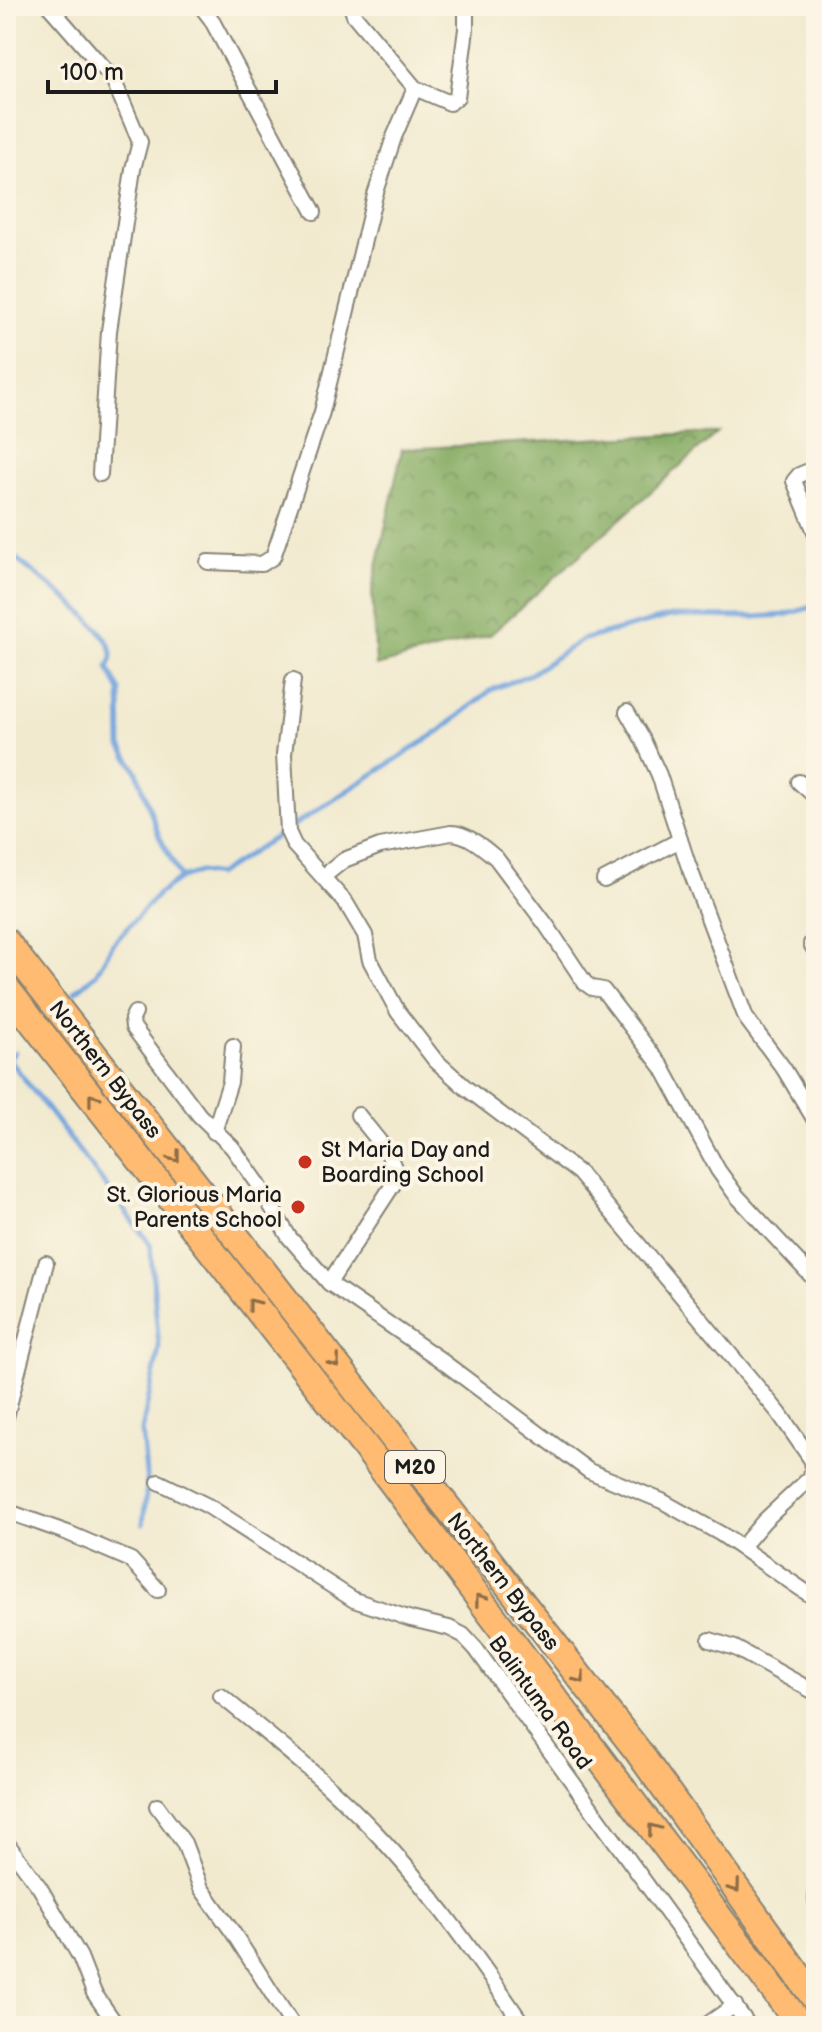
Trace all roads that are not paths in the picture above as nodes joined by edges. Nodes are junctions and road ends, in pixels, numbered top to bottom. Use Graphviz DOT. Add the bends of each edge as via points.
graph roads {
  1 [pos="49,6"];
  2 [pos="201,6"];
  3 [pos="351,6"];
  4 [pos="466,6"];
  5 [pos="415,88"];
  6 [pos="314,212"];
  7 [pos="6,252"];
  8 [pos="6,400"];
  9 [pos="816,468"];
  10 [pos="100,474"];
  11 [pos="816,534"];
  12 [pos="208,562"];
  13 [pos="293,680"];
  14 [pos="627,712"];
  15 [pos="799,782"];
  16 [pos="816,797"];
  17 [pos="680,840"];
  18 [pos="324,876"];
  19 [pos="604,880"];
  20 [pos="6,942"];
  21 [pos="6,988"];
  22 [pos="135,1013"];
  23 [pos="233,1046"];
  24 [pos="358,1115"];
  25 [pos="816,1122"];
  26 [pos="214,1132"];
  27 [pos="46,1263"];
  28 [pos="816,1281"];
  29 [pos="329,1283"];
  30 [pos="6,1417"];
  31 [pos="159,1482"];
  32 [pos="6,1511"];
  33 [pos="742,1547"];
  34 [pos="158,1590"];
  35 [pos="816,1599"];
  36 [pos="710,1640"];
  37 [pos="816,1693"];
  38 [pos="221,1696"];
  39 [pos="157,1806"];
  40 [pos="6,1842"];
  41 [pos="816,2000"];
  42 [pos="735,2005"];
  43 [pos="117,2026"];
  44 [pos="293,2026"];
  45 [pos="524,2026"];
  46 [pos="705,2026"];
  47 [pos="749,2026"];
  48 [pos="801,2026"];
  1 -- 10 [label="street" via="113,79 140,142 109,331"];
  2 -- 6 [label="street"];
  3 -- 5 [label="street"];
  4 -- 5 [label="street" via="455,100 450,103"];
  5 -- 12 [label="street" via="375,195 322,412 273,557 262,564"];
  7 -- 8 [label="street"];
  9 -- 11 [label="street" via="794,481"];
  13 -- 18 [label="street" via="284,754 288,832"];
  14 -- 17 [label="street" via="654,763"];
  15 -- 16 [label="street"];
  17 -- 19 [label="street"];
  17 -- 25 [label="street" via="746,1018"];
  18 -- 28 [label="street" via="344,860 380,846 451,833 496,858 585,983 603,990 662,1067 736,1195"];
  18 -- 33 [label="street" via="365,935 370,960 398,1012 435,1060 579,1173 779,1413 813,1462 811,1477"];
  20 -- 41 [label="highway, Northern Bypass / M20, one-way" via="637,1750"];
  48 -- 21 [label="highway, Northern Bypass / M20, one-way" via="370,1453"];
  22 -- 26 [label="street" via="133,1027"];
  23 -- 26 [label="street" via="230,1082"];
  24 -- 29 [label="street" via="387,1151 398,1177"];
  26 -- 29 [label="street" via="232,1147 289,1237"];
  27 -- 30 [label="street"];
  29 -- 33 [label="street" via="589,1471 662,1501"];
  31 -- 42 [label="street, Balintuma Road" via="208,1506 354,1600 463,1635"];
  32 -- 34 [label="street" via="131,1560"];
  33 -- 35 [label="street"];
  36 -- 37 [label="street" via="735,1648"];
  38 -- 45 [label="street" via="377,1833"];
  39 -- 44 [label="street" via="184,1843 201,1888"];
  40 -- 43 [label="street" via="40,1888 80,1957 94,1993"];
  42 -- 46 [label="street"];
  42 -- 47 [label="street, Balintuma Road"];
}
